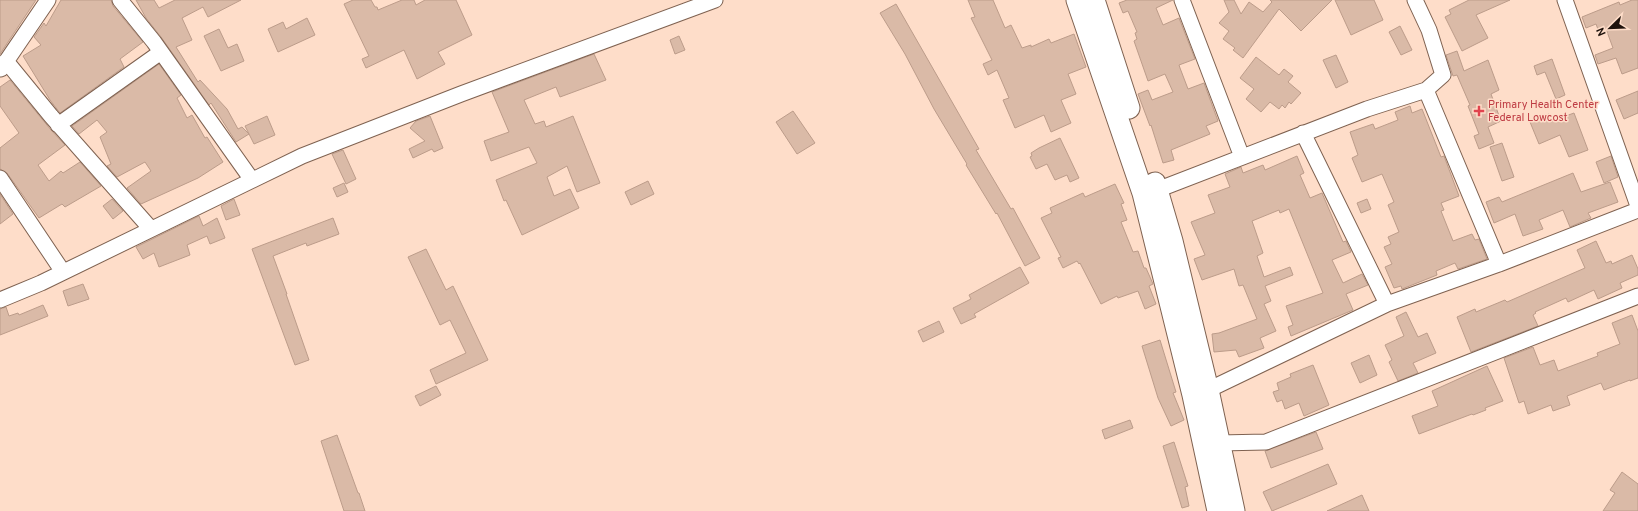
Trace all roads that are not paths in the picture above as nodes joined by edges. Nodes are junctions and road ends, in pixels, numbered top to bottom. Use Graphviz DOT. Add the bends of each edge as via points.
graph roads {
  1 [pos="48,0"];
  2 [pos="120,0"];
  3 [pos="713,0"];
  4 [pos="1077,0"];
  5 [pos="1094,0"];
  6 [pos="1182,0"];
  7 [pos="1565,0"];
  8 [pos="1420,1"];
  9 [pos="161,52"];
  10 [pos="3,66"];
  11 [pos="1426,90"];
  12 [pos="58,125"];
  13 [pos="1303,133"];
  14 [pos="1242,157"];
  15 [pos="0,178"];
  16 [pos="252,180"];
  17 [pos="1157,190"];
  18 [pos="1638,206"];
  19 [pos="1638,210"];
  20 [pos="151,229"];
  21 [pos="1499,264"];
  22 [pos="63,272"];
  23 [pos="1638,296"];
  24 [pos="0,300"];
  25 [pos="1387,304"];
  26 [pos="1208,390"];
  27 [pos="1219,443"];
  28 [pos="1218,511"];
  29 [pos="1234,511"];
  1 -- 10 [label="street"];
  2 -- 9 [label="street"];
  3 -- 16 [label="street" via="316,150"];
  4 -- 28 [label="street" via="1143,193 1193,395"];
  5 -- 17 [label="street"];
  6 -- 14 [label="street"];
  7 -- 18 [label="street"];
  8 -- 11 [label="street" via="1443,75"];
  9 -- 12 [label="street"];
  9 -- 16 [label="street"];
  10 -- 12 [label="street"];
  11 -- 13 [label="street"];
  11 -- 21 [label="street"];
  12 -- 20 [label="street"];
  13 -- 14 [label="street"];
  13 -- 25 [label="street"];
  14 -- 17 [label="street"];
  15 -- 22 [label="street"];
  16 -- 20 [label="street"];
  17 -- 26 [label="street"];
  19 -- 21 [label="street"];
  20 -- 22 [label="street"];
  21 -- 25 [label="street"];
  22 -- 24 [label="street"];
  23 -- 27 [label="street" via="1266,442"];
  25 -- 26 [label="street"];
  26 -- 27 [label="street"];
  27 -- 29 [label="street"];
}
